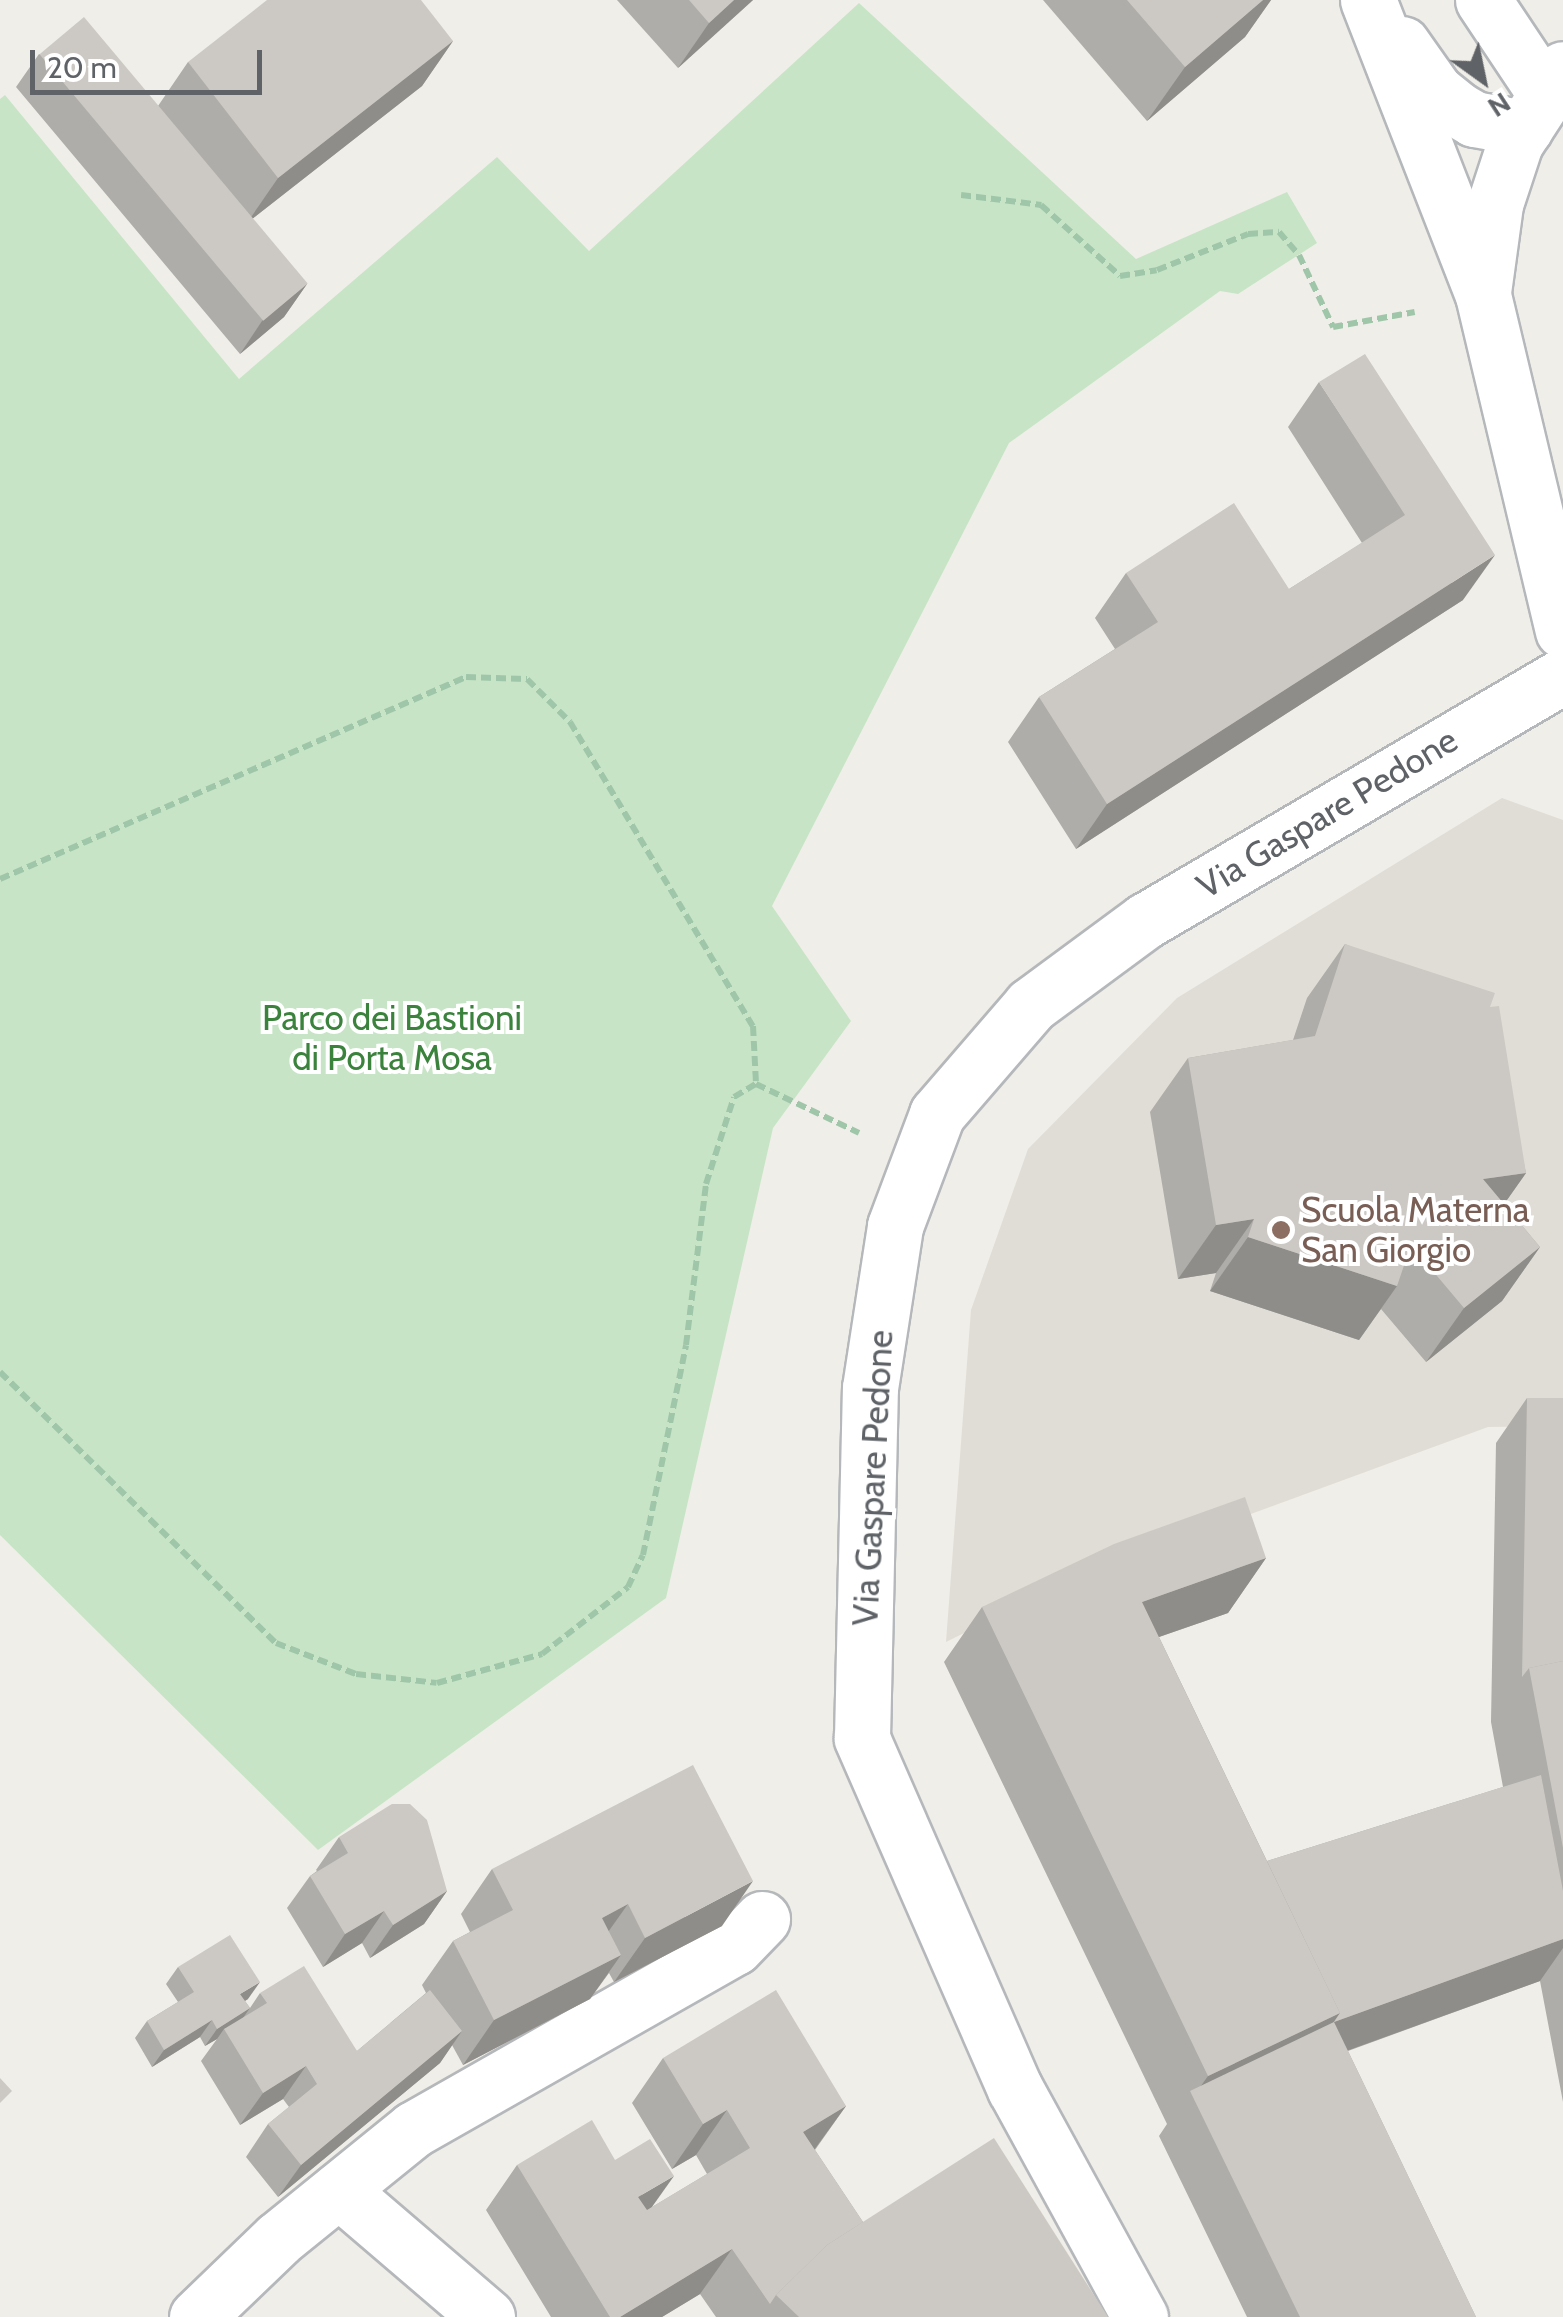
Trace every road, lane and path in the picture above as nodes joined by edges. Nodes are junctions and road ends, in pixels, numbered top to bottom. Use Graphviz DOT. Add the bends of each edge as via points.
graph roads {
  1 [pos="1370,0"];
  2 [pos="1484,0"];
  3 [pos="1544,97"];
  4 [pos="960,194"];
  5 [pos="1483,295"];
  6 [pos="1422,310"];
  7 [pos="1563,631"];
  8 [pos="1563,676"];
  9 [pos="0,879"];
  10 [pos="756,1084"];
  11 [pos="920,1161"];
  12 [pos="0,1372"];
  13 [pos="762,1918"];
  14 [pos="339,2190"];
  15 [pos="197,2317"];
  16 [pos="487,2317"];
  17 [pos="1140,2317"];
  1 -- 3 [label="street" via="1434,91 1474,119"];
  1 -- 5 [label="street"];
  2 -- 3 [label="street"];
  3 -- 5 [label="street" via="1495,204"];
  4 -- 6 [label="path" via="1042,205 1120,276 1158,270 1248,234 1279,232 1299,255 1332,327"];
  5 -- 7 [label="street"];
  8 -- 11 [label="street, Via Gaspare Pedone" via="1145,921 1031,1006 937,1114"];
  9 -- 10 [label="path" via="466,677 527,679 570,722 753,1026"];
  10 -- 11 [label="path"];
  10 -- 12 [label="path" via="734,1097 706,1184 686,1345 644,1556 628,1587 542,1654 437,1684 356,1674 276,1644"];
  11 -- 17 [label="street, Via Gaspare Pedone" via="895,1226 870,1388 862,1738 1015,2089"];
  13 -- 14 [label="street" via="735,1946 414,2129"];
  14 -- 15 [label="street"];
  14 -- 16 [label="street"];
}
